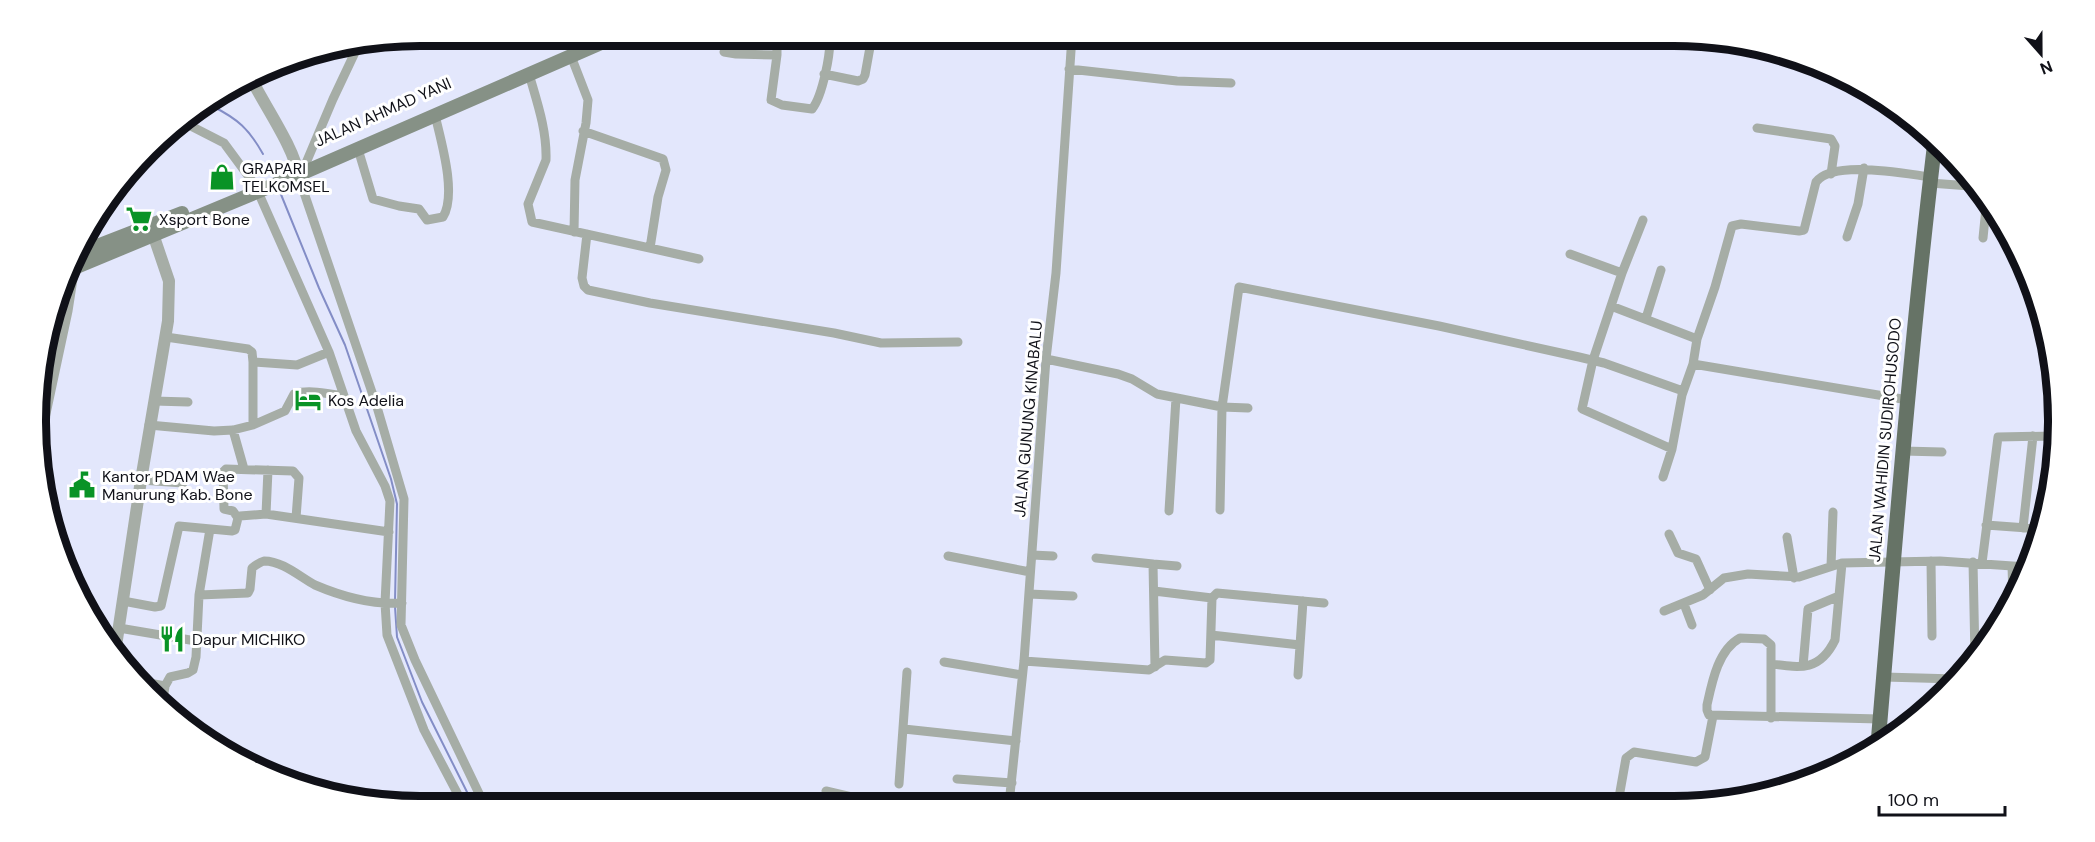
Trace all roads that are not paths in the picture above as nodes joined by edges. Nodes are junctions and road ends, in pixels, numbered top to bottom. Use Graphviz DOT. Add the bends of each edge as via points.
graph roads {
  1 [pos="571,46"];
  2 [pos="594,46"];
  3 [pos="737,46"];
  4 [pos="777,46"];
  5 [pos="830,46"];
  6 [pos="870,46"];
  7 [pos="1071,46"];
  8 [pos="724,52"];
  9 [pos="355,53"];
  10 [pos="736,54"];
  11 [pos="777,55"];
  12 [pos="571,56"];
  13 [pos="1070,69"];
  14 [pos="529,74"];
  15 [pos="824,74"];
  16 [pos="1230,83"];
  17 [pos="255,85"];
  18 [pos="249,88"];
  19 [pos="260,95"];
  20 [pos="435,116"];
  21 [pos="191,126"];
  22 [pos="1757,128"];
  23 [pos="583,131"];
  24 [pos="358,149"];
  25 [pos="1934,151"];
  26 [pos="1864,168"];
  27 [pos="294,172"];
  28 [pos="1831,174"];
  29 [pos="1930,180"];
  30 [pos="1965,185"];
  31 [pos="260,186"];
  32 [pos="1985,214"];
  33 [pos="1643,220"];
  34 [pos="574,232"];
  35 [pos="153,234"];
  36 [pos="587,234"];
  37 [pos="1847,237"];
  38 [pos="1983,238"];
  39 [pos="650,248"];
  40 [pos="88,250"];
  41 [pos="1570,254"];
  42 [pos="699,259"];
  43 [pos="81,265"];
  44 [pos="1662,270"];
  45 [pos="1622,273"];
  46 [pos="72,286"];
  47 [pos="1611,306"];
  48 [pos="1646,318"];
  49 [pos="166,337"];
  50 [pos="1697,339"];
  51 [pos="958,342"];
  52 [pos="329,352"];
  53 [pos="1047,359"];
  54 [pos="1593,360"];
  55 [pos="253,362"];
  56 [pos="1693,364"];
  57 [pos="1683,391"];
  58 [pos="344,396"];
  59 [pos="1176,398"];
  60 [pos="1908,400"];
  61 [pos="154,401"];
  62 [pos="188,402"];
  63 [pos="1222,407"];
  64 [pos="1248,408"];
  65 [pos="46,412"];
  66 [pos="150,425"];
  67 [pos="253,425"];
  68 [pos="233,430"];
  69 [pos="2033,436"];
  70 [pos="2048,436"];
  71 [pos="1672,449"];
  72 [pos="1903,451"];
  73 [pos="1942,452"];
  74 [pos="244,469"];
  75 [pos="268,470"];
  76 [pos="1663,477"];
  77 [pos="141,480"];
  78 [pos="183,483"];
  79 [pos="1220,510"];
  80 [pos="1169,511"];
  81 [pos="1833,512"];
  82 [pos="266,514"];
  83 [pos="238,518"];
  84 [pos="296,518"];
  85 [pos="1986,525"];
  86 [pos="2023,528"];
  87 [pos="210,529"];
  88 [pos="2033,529"];
  89 [pos="389,532"];
  90 [pos="1669,534"];
  91 [pos="1787,537"];
  92 [pos="1032,555"];
  93 [pos="948,556"];
  94 [pos="1053,556"];
  95 [pos="1096,558"];
  96 [pos="1932,561"];
  97 [pos="1892,562"];
  98 [pos="1842,563"];
  99 [pos="1977,563"];
  100 [pos="1153,564"];
  101 [pos="1177,566"];
  102 [pos="1831,566"];
  103 [pos="2012,566"];
  104 [pos="2019,566"];
  105 [pos="1030,572"];
  106 [pos="1794,578"];
  107 [pos="2012,581"];
  108 [pos="1710,590"];
  109 [pos="1154,591"];
  110 [pos="1029,594"];
  111 [pos="199,595"];
  112 [pos="1073,596"];
  113 [pos="1839,596"];
  114 [pos="1212,598"];
  115 [pos="123,601"];
  116 [pos="1303,601"];
  117 [pos="394,603"];
  118 [pos="1324,603"];
  119 [pos="1684,604"];
  120 [pos="1664,611"];
  121 [pos="1692,625"];
  122 [pos="119,628"];
  123 [pos="1211,635"];
  124 [pos="1932,636"];
  125 [pos="117,639"];
  126 [pos="196,641"];
  127 [pos="1975,643"];
  128 [pos="1300,645"];
  129 [pos="1024,661"];
  130 [pos="945,662"];
  131 [pos="1772,664"];
  132 [pos="1155,666"];
  133 [pos="1803,666"];
  134 [pos="907,672"];
  135 [pos="1022,675"];
  136 [pos="1298,675"];
  137 [pos="1884,677"];
  138 [pos="1946,679"];
  139 [pos="154,684"];
  140 [pos="165,686"];
  141 [pos="164,693"];
  142 [pos="1713,716"];
  143 [pos="1771,718"];
  144 [pos="904,729"];
  145 [pos="1879,731"];
  146 [pos="1016,741"];
  147 [pos="957,779"];
  148 [pos="1012,783"];
  149 [pos="899,784"];
  150 [pos="826,791"];
  151 [pos="459,796"];
  152 [pos="480,796"];
  153 [pos="847,796"];
  154 [pos="1011,796"];
  155 [pos="1619,796"];
  1 -- 27 [label="main road, JALAN AHMAD YANI"];
  2 -- 12 [label="main road"];
  3 -- 10 [label="street"];
  4 -- 11 [label="street"];
  5 -- 15 [label="street"];
  6 -- 15 [label="street" via="863,79"];
  7 -- 13 [label="street, JALAN GUNUNG KINABALU"];
  8 -- 10 [label="street"];
  9 -- 27 [label="street"];
  10 -- 11 [label="street"];
  11 -- 15 [label="street" via="770,95 773,102 812,109"];
  12 -- 14 [label="main road"];
  12 -- 23 [label="street" via="588,100"];
  13 -- 16 [label="street"];
  13 -- 53 [label="street, JALAN GUNUNG KINABALU"];
  14 -- 20 [label="main road"];
  14 -- 34 [label="street" via="543,123 546,156 528,204 531,220"];
  17 -- 19 [label="street"];
  18 -- 19 [label="street"];
  19 -- 27 [label="street"];
  20 -- 24 [label="main road"];
  20 -- 24 [label="street" via="446,157 447,211 443,217 427,220 419,209 373,199"];
  21 -- 31 [label="street" via="224,143"];
  22 -- 28 [label="street" via="1831,140 1835,146"];
  23 -- 34 [label="street" via="575,180"];
  23 -- 39 [label="street" via="666,162"];
  24 -- 27 [label="main road"];
  25 -- 29 [label="highway, JALAN WAHIDIN SUDIROHUSODO"];
  26 -- 28 [label="street"];
  26 -- 29 [label="street"];
  26 -- 37 [label="street"];
  27 -- 31 [label="main road, JALAN AHMAD YANI"];
  27 -- 117 [label="street" via="376,407 404,500"];
  28 -- 50 [label="street" via="1816,182 1804,230 1732,226"];
  29 -- 30 [label="street"];
  29 -- 60 [label="highway, JALAN WAHIDIN SUDIROHUSODO"];
  31 -- 35 [label="main road"];
  31 -- 40 [label="main road, JALAN AHMAD YANI"];
  31 -- 52 [label="street"];
  32 -- 38 [label="street"];
  33 -- 45 [label="street"];
  34 -- 36 [label="street"];
  35 -- 43 [label="main road"];
  35 -- 49 [label="street" via="169,281"];
  36 -- 39 [label="street"];
  36 -- 51 [label="street" via="582,278 588,291 881,343"];
  39 -- 42 [label="street"];
  41 -- 45 [label="street"];
  44 -- 48 [label="street"];
  45 -- 47 [label="street"];
  46 -- 65 [label="street"];
  47 -- 48 [label="street"];
  47 -- 54 [label="street"];
  48 -- 50 [label="street"];
  49 -- 55 [label="street" via="248,349"];
  49 -- 61 [label="street"];
  50 -- 56 [label="street"];
  52 -- 55 [label="street" via="297,365"];
  52 -- 58 [label="street"];
  53 -- 59 [label="street" via="1118,374 1154,393"];
  53 -- 92 [label="street, JALAN GUNUNG KINABALU"];
  54 -- 57 [label="street"];
  54 -- 63 [label="street" via="1239,287"];
  54 -- 71 [label="street" via="1583,411"];
  55 -- 67 [label="street"];
  56 -- 57 [label="street"];
  56 -- 60 [label="street"];
  57 -- 71 [label="street"];
  58 -- 67 [label="street" via="297,393 285,411"];
  58 -- 89 [label="street" via="356,431 390,501"];
  59 -- 63 [label="street"];
  59 -- 80 [label="street"];
  60 -- 72 [label="highway, JALAN WAHIDIN SUDIROHUSODO"];
  61 -- 62 [label="street"];
  61 -- 66 [label="street"];
  63 -- 64 [label="street"];
  63 -- 79 [label="street"];
  66 -- 68 [label="street"];
  66 -- 77 [label="street"];
  67 -- 68 [label="street"];
  68 -- 74 [label="street"];
  69 -- 70 [label="street"];
  69 -- 85 [label="street" via="1998,437"];
  69 -- 86 [label="street"];
  71 -- 76 [label="street"];
  72 -- 73 [label="street"];
  72 -- 97 [label="highway, JALAN WAHIDIN SUDIROHUSODO"];
  74 -- 75 [label="street"];
  74 -- 83 [label="street" via="223,472 224,509 233,511"];
  75 -- 82 [label="street"];
  75 -- 84 [label="street" via="297,474"];
  77 -- 78 [label="street"];
  77 -- 115 [label="street"];
  81 -- 102 [label="street"];
  82 -- 83 [label="street"];
  82 -- 84 [label="street"];
  83 -- 87 [label="street" via="235,530"];
  84 -- 89 [label="street"];
  85 -- 86 [label="street"];
  85 -- 99 [label="street"];
  86 -- 88 [label="street"];
  87 -- 111 [label="street"];
  87 -- 115 [label="street" via="179,526 161,606"];
  89 -- 117 [label="street"];
  90 -- 108 [label="street" via="1678,553 1696,559"];
  91 -- 106 [label="street"];
  92 -- 94 [label="street"];
  92 -- 105 [label="street, JALAN GUNUNG KINABALU"];
  93 -- 105 [label="street"];
  95 -- 100 [label="street"];
  96 -- 97 [label="street"];
  96 -- 99 [label="street"];
  96 -- 124 [label="street"];
  97 -- 98 [label="street"];
  97 -- 137 [label="highway, JALAN WAHIDIN SUDIROHUSODO"];
  98 -- 102 [label="street"];
  98 -- 113 [label="street"];
  99 -- 103 [label="street"];
  99 -- 127 [label="street"];
  100 -- 101 [label="street"];
  100 -- 109 [label="street"];
  102 -- 106 [label="street"];
  103 -- 104 [label="street"];
  103 -- 107 [label="street"];
  105 -- 110 [label="street, JALAN GUNUNG KINABALU"];
  106 -- 108 [label="street" via="1734,575"];
  108 -- 119 [label="street"];
  109 -- 114 [label="street"];
  109 -- 132 [label="street"];
  110 -- 112 [label="street"];
  110 -- 129 [label="street, JALAN GUNUNG KINABALU"];
  111 -- 117 [label="street" via="248,592 252,568 266,561 338,594 370,603"];
  111 -- 126 [label="street"];
  113 -- 133 [label="street" via="1834,643 1818,662"];
  113 -- 133 [label="street" via="1808,609"];
  114 -- 116 [label="street" via="1220,592"];
  114 -- 123 [label="street"];
  115 -- 122 [label="street"];
  116 -- 118 [label="street"];
  116 -- 128 [label="street"];
  117 -- 151 [label="street" via="387,635 392,653 424,730"];
  117 -- 152 [label="street" via="415,660"];
  119 -- 120 [label="street"];
  119 -- 121 [label="street"];
  122 -- 125 [label="street"];
  122 -- 126 [label="street"];
  123 -- 128 [label="street"];
  123 -- 132 [label="street" via="1207,663 1165,660"];
  126 -- 140 [label="street" via="193,669 170,676"];
  128 -- 136 [label="street"];
  129 -- 132 [label="street" via="1149,669"];
  129 -- 135 [label="street, JALAN GUNUNG KINABALU"];
  130 -- 135 [label="street"];
  131 -- 133 [label="street"];
  131 -- 142 [label="street" via="1768,641 1747,637 1733,642 1712,683 1707,710"];
  131 -- 143 [label="street"];
  134 -- 144 [label="street"];
  135 -- 146 [label="street, JALAN GUNUNG KINABALU"];
  137 -- 138 [label="street"];
  137 -- 145 [label="highway, JALAN WAHIDIN SUDIROHUSODO"];
  139 -- 140 [label="street"];
  140 -- 141 [label="street"];
  142 -- 143 [label="street"];
  142 -- 155 [label="street" via="1705,757 1696,762 1629,754"];
  143 -- 145 [label="street"];
  144 -- 146 [label="street"];
  144 -- 149 [label="street"];
  146 -- 148 [label="street, JALAN GUNUNG KINABALU"];
  147 -- 148 [label="street"];
  148 -- 154 [label="street, JALAN GUNUNG KINABALU"];
  150 -- 153 [label="street"];
}
